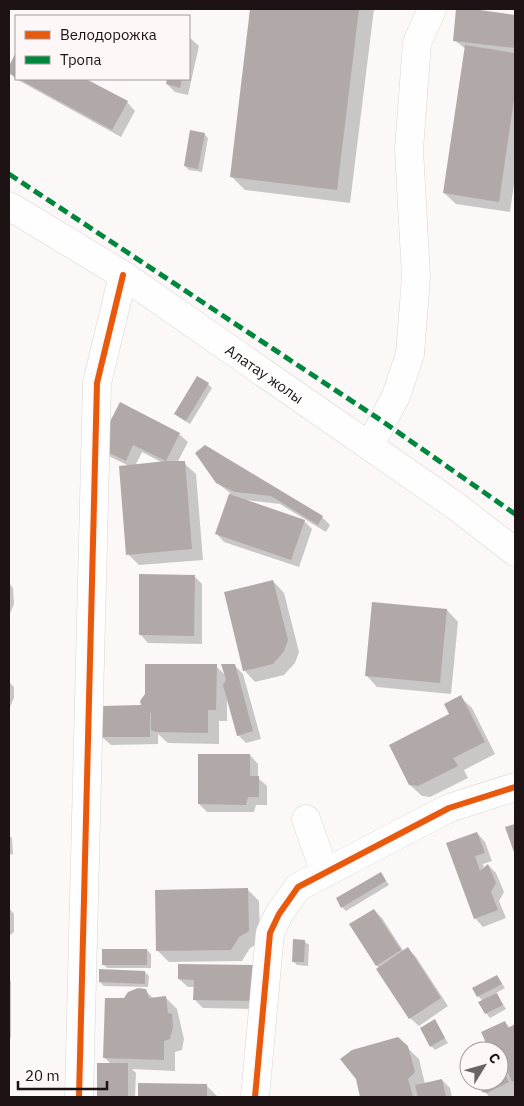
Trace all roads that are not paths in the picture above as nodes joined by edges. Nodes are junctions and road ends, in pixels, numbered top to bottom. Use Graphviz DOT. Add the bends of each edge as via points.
graph roads {
  1 [pos="432,9"];
  2 [pos="9,206"];
  3 [pos="123,275"];
  4 [pos="370,445"];
  5 [pos="515,552"];
  6 [pos="515,786"];
  7 [pos="306,819"];
  8 [pos="325,873"];
  9 [pos="79,1097"];
  10 [pos="255,1097"];
  1 -- 4 [label="street" via="417,43 409,149 416,277 410,354 396,396"];
  2 -- 3 [label="street, Алатау жолы"];
  3 -- 4 [label="street, Алатау жолы"];
  3 -- 9 [label="street" via="97,383"];
  4 -- 5 [label="street, Алатау жолы"];
  6 -- 8 [label="street" via="450,808"];
  7 -- 8 [label="street"];
  8 -- 10 [label="street" via="298,888 279,914 270,934"];
}
